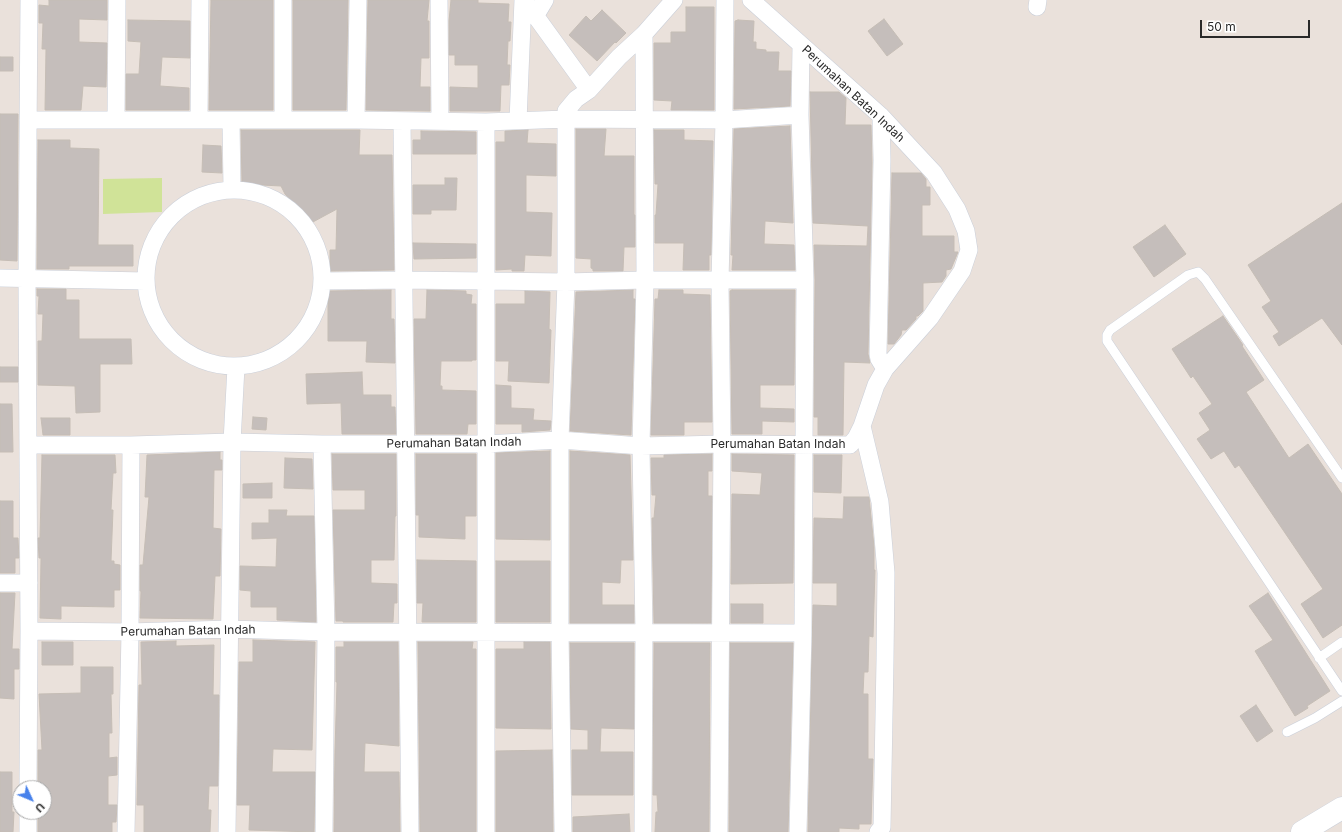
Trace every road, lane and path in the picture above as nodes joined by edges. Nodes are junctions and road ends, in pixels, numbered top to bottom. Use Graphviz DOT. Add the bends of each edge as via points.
graph roads {
  1 [pos="29,0"];
  2 [pos="117,0"];
  3 [pos="200,0"];
  4 [pos="283,0"];
  5 [pos="358,0"];
  6 [pos="439,0"];
  7 [pos="523,0"];
  8 [pos="545,0"];
  9 [pos="674,0"];
  10 [pos="725,0"];
  11 [pos="751,0"];
  12 [pos="536,15"];
  13 [pos="644,34"];
  14 [pos="801,46"];
  15 [pos="589,90"];
  16 [pos="566,115"];
  17 [pos="800,116"];
  18 [pos="881,116"];
  19 [pos="644,119"];
  20 [pos="28,120"];
  21 [pos="116,120"];
  22 [pos="199,120"];
  23 [pos="232,120"];
  24 [pos="283,120"];
  25 [pos="356,120"];
  26 [pos="724,120"];
  27 [pos="402,121"];
  28 [pos="440,121"];
  29 [pos="518,121"];
  30 [pos="486,122"];
  31 [pos="232,189"];
  32 [pos="0,278"];
  33 [pos="27,279"];
  34 [pos="404,280"];
  35 [pos="645,280"];
  36 [pos="804,280"];
  37 [pos="145,281"];
  38 [pos="322,281"];
  39 [pos="486,281"];
  40 [pos="720,281"];
  41 [pos="566,282"];
  42 [pos="236,366"];
  43 [pos="885,369"];
  44 [pos="862,426"];
  45 [pos="560,440"];
  46 [pos="232,442"];
  47 [pos="406,443"];
  48 [pos="322,444"];
  49 [pos="485,444"];
  50 [pos="722,444"];
  51 [pos="28,445"];
  52 [pos="131,445"];
  53 [pos="804,445"];
  54 [pos="641,446"];
  55 [pos="1342,478"];
  56 [pos="0,583"];
  57 [pos="29,583"];
  58 [pos="229,629"];
  59 [pos="29,631"];
  60 [pos="560,631"];
  61 [pos="130,632"];
  62 [pos="326,632"];
  63 [pos="408,632"];
  64 [pos="486,632"];
  65 [pos="644,633"];
  66 [pos="722,633"];
  67 [pos="803,633"];
  68 [pos="1342,642"];
  69 [pos="1319,658"];
  70 [pos="1342,691"];
  71 [pos="1342,701"];
  72 [pos="1288,732"];
  73 [pos="28,780"];
  74 [pos="1342,808"];
  75 [pos="28,820"];
  76 [pos="880,829"];
  77 [pos="28,832"];
  78 [pos="126,832"];
  79 [pos="227,832"];
  80 [pos="324,832"];
  81 [pos="410,832"];
  82 [pos="486,832"];
  83 [pos="563,832"];
  84 [pos="643,832"];
  85 [pos="719,832"];
  86 [pos="798,832"];
  87 [pos="1302,832"];
  1 -- 20 [label="street"];
  2 -- 21 [label="street"];
  3 -- 22 [label="street"];
  4 -- 24 [label="street"];
  5 -- 25 [label="street"];
  6 -- 28 [label="street"];
  7 -- 12 [label="street"];
  7 -- 29 [label="street"];
  8 -- 12 [label="street"];
  9 -- 13 [label="street"];
  10 -- 26 [label="street"];
  11 -- 14 [label="street, Perumahan Batan Indah"];
  12 -- 15 [label="street"];
  13 -- 15 [label="street"];
  13 -- 19 [label="street"];
  14 -- 17 [label="street"];
  14 -- 18 [label="street, Perumahan Batan Indah"];
  15 -- 16 [label="street" via="576,99"];
  16 -- 19 [label="street"];
  16 -- 29 [label="street"];
  16 -- 41 [label="street"];
  17 -- 26 [label="street"];
  17 -- 36 [label="street"];
  18 -- 43 [label="street" via="878,354"];
  18 -- 43 [label="street, Perumahan Batan Indah" via="934,173 957,208 966,231 969,250 962,272 930,318"];
  19 -- 26 [label="street"];
  19 -- 35 [label="street"];
  20 -- 21 [label="street"];
  20 -- 33 [label="street"];
  21 -- 22 [label="street"];
  22 -- 23 [label="street"];
  23 -- 24 [label="street"];
  23 -- 31 [label="street"];
  24 -- 25 [label="street"];
  25 -- 27 [label="street"];
  26 -- 40 [label="street"];
  27 -- 28 [label="street"];
  27 -- 34 [label="street"];
  28 -- 30 [label="street"];
  29 -- 30 [label="street"];
  30 -- 39 [label="street"];
  31 -- 37 [label="street" via="198,197 176,211 159,231 148,255"];
  31 -- 38 [label="street" via="272,198 294,212 310,232 320,256"];
  32 -- 33 [label="street"];
  33 -- 37 [label="street"];
  33 -- 51 [label="street"];
  34 -- 38 [label="street"];
  34 -- 39 [label="street"];
  34 -- 47 [label="street"];
  35 -- 40 [label="street"];
  35 -- 41 [label="street"];
  35 -- 54 [label="street"];
  36 -- 40 [label="street"];
  36 -- 53 [label="street"];
  37 -- 42 [label="street" via="150,308 163,332 184,351 208,363"];
  38 -- 42 [label="street" via="317,307 305,331 286,349 262,362"];
  39 -- 41 [label="street"];
  39 -- 49 [label="street"];
  40 -- 50 [label="street"];
  41 -- 45 [label="street"];
  42 -- 46 [label="street"];
  43 -- 44 [label="street, Perumahan Batan Indah" via="876,385"];
  44 -- 53 [label="street, Perumahan Batan Indah" via="850,445"];
  44 -- 76 [label="street" via="880,502 886,573"];
  45 -- 49 [label="street, Perumahan Batan Indah"];
  45 -- 54 [label="street, Perumahan Batan Indah"];
  45 -- 60 [label="street"];
  46 -- 48 [label="street, Perumahan Batan Indah"];
  46 -- 52 [label="street, Perumahan Batan Indah"];
  46 -- 58 [label="street"];
  47 -- 48 [label="street, Perumahan Batan Indah"];
  47 -- 49 [label="street, Perumahan Batan Indah"];
  47 -- 63 [label="street"];
  48 -- 62 [label="street"];
  49 -- 64 [label="street"];
  50 -- 53 [label="street, Perumahan Batan Indah"];
  50 -- 54 [label="street, Perumahan Batan Indah"];
  50 -- 66 [label="street"];
  51 -- 52 [label="street, Perumahan Batan Indah"];
  51 -- 57 [label="street"];
  52 -- 61 [label="street"];
  53 -- 67 [label="street"];
  54 -- 65 [label="street"];
  55 -- 69 [label="lane" via="1198,272 1188,274 1110,330 1107,341"];
  56 -- 57 [label="street"];
  57 -- 59 [label="street"];
  58 -- 61 [label="street, Perumahan Batan Indah"];
  58 -- 62 [label="street, Perumahan Batan Indah"];
  58 -- 79 [label="street"];
  59 -- 61 [label="street, Perumahan Batan Indah"];
  59 -- 73 [label="street"];
  60 -- 64 [label="street, Perumahan Batan Indah"];
  60 -- 65 [label="street, Perumahan Batan Indah"];
  60 -- 83 [label="street"];
  61 -- 78 [label="street"];
  62 -- 63 [label="street, Perumahan Batan Indah"];
  62 -- 80 [label="street"];
  63 -- 64 [label="street, Perumahan Batan Indah"];
  63 -- 81 [label="street"];
  64 -- 82 [label="street"];
  65 -- 66 [label="street, Perumahan Batan Indah"];
  65 -- 84 [label="street"];
  66 -- 67 [label="street, Perumahan Batan Indah"];
  66 -- 85 [label="street"];
  67 -- 86 [label="street"];
  68 -- 69 [label="lane"];
  69 -- 70 [label="lane"];
  71 -- 72 [label="lane"];
  74 -- 87 [label="main road"];
  75 -- 77 [label="street"];
}
